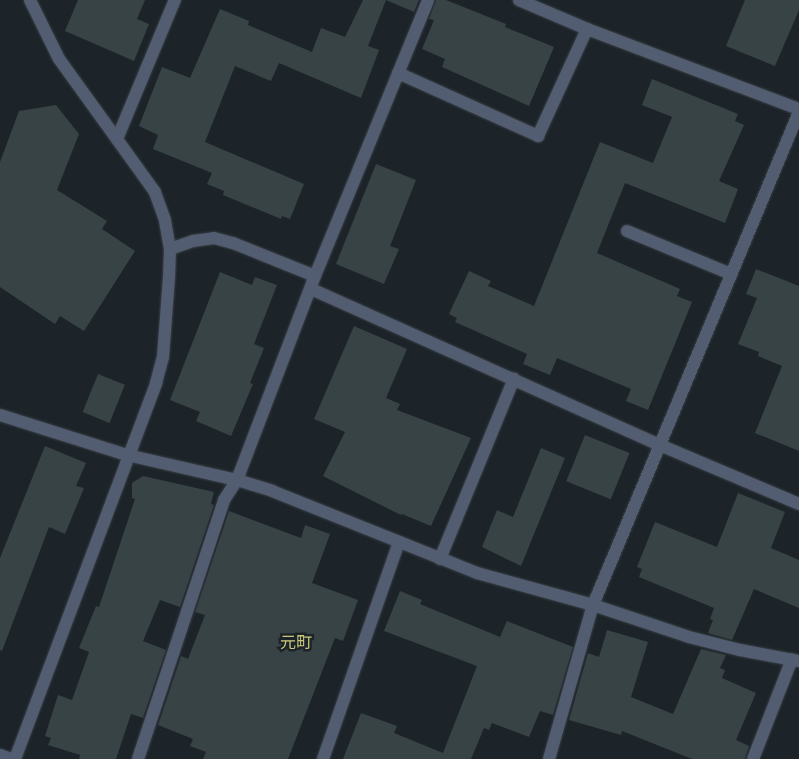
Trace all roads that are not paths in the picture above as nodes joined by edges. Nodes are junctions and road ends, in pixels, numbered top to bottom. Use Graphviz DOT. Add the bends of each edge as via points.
graph roads {
  1 [pos="30,0"];
  2 [pos="175,0"];
  3 [pos="428,0"];
  4 [pos="519,0"];
  5 [pos="587,29"];
  6 [pos="398,73"];
  7 [pos="799,111"];
  8 [pos="117,139"];
  9 [pos="628,231"];
  10 [pos="170,249"];
  11 [pos="731,274"];
  12 [pos="313,282"];
  13 [pos="514,379"];
  14 [pos="0,415"];
  15 [pos="660,445"];
  16 [pos="127,455"];
  17 [pos="237,480"];
  18 [pos="799,504"];
  19 [pos="399,542"];
  20 [pos="440,560"];
  21 [pos="592,605"];
  22 [pos="795,660"];
  23 [pos="0,755"];
  24 [pos="11,759"];
  25 [pos="15,759"];
  26 [pos="138,759"];
  27 [pos="322,759"];
  28 [pos="549,759"];
  29 [pos="753,759"];
  1 -- 8 [label="street" via="58,59"];
  2 -- 8 [label="street"];
  3 -- 6 [label="street"];
  4 -- 5 [label="street"];
  5 -- 6 [label="street" via="538,136"];
  5 -- 7 [label="street"];
  6 -- 12 [label="street"];
  7 -- 11 [label="street"];
  8 -- 10 [label="street" via="155,192 165,220"];
  9 -- 11 [label="street"];
  10 -- 12 [label="street" via="214,238 233,243"];
  10 -- 16 [label="street" via="163,357"];
  11 -- 15 [label="street"];
  12 -- 13 [label="street"];
  12 -- 17 [label="street"];
  13 -- 15 [label="street"];
  13 -- 20 [label="street"];
  14 -- 16 [label="street"];
  15 -- 18 [label="street"];
  15 -- 21 [label="street"];
  16 -- 17 [label="street"];
  16 -- 25 [label="street"];
  17 -- 19 [label="street"];
  17 -- 26 [label="street" via="224,500"];
  19 -- 20 [label="street"];
  19 -- 27 [label="street"];
  20 -- 21 [label="street"];
  21 -- 22 [label="street" via="689,637"];
  21 -- 28 [label="street"];
  22 -- 29 [label="street"];
  23 -- 24 [label="street"];
}
